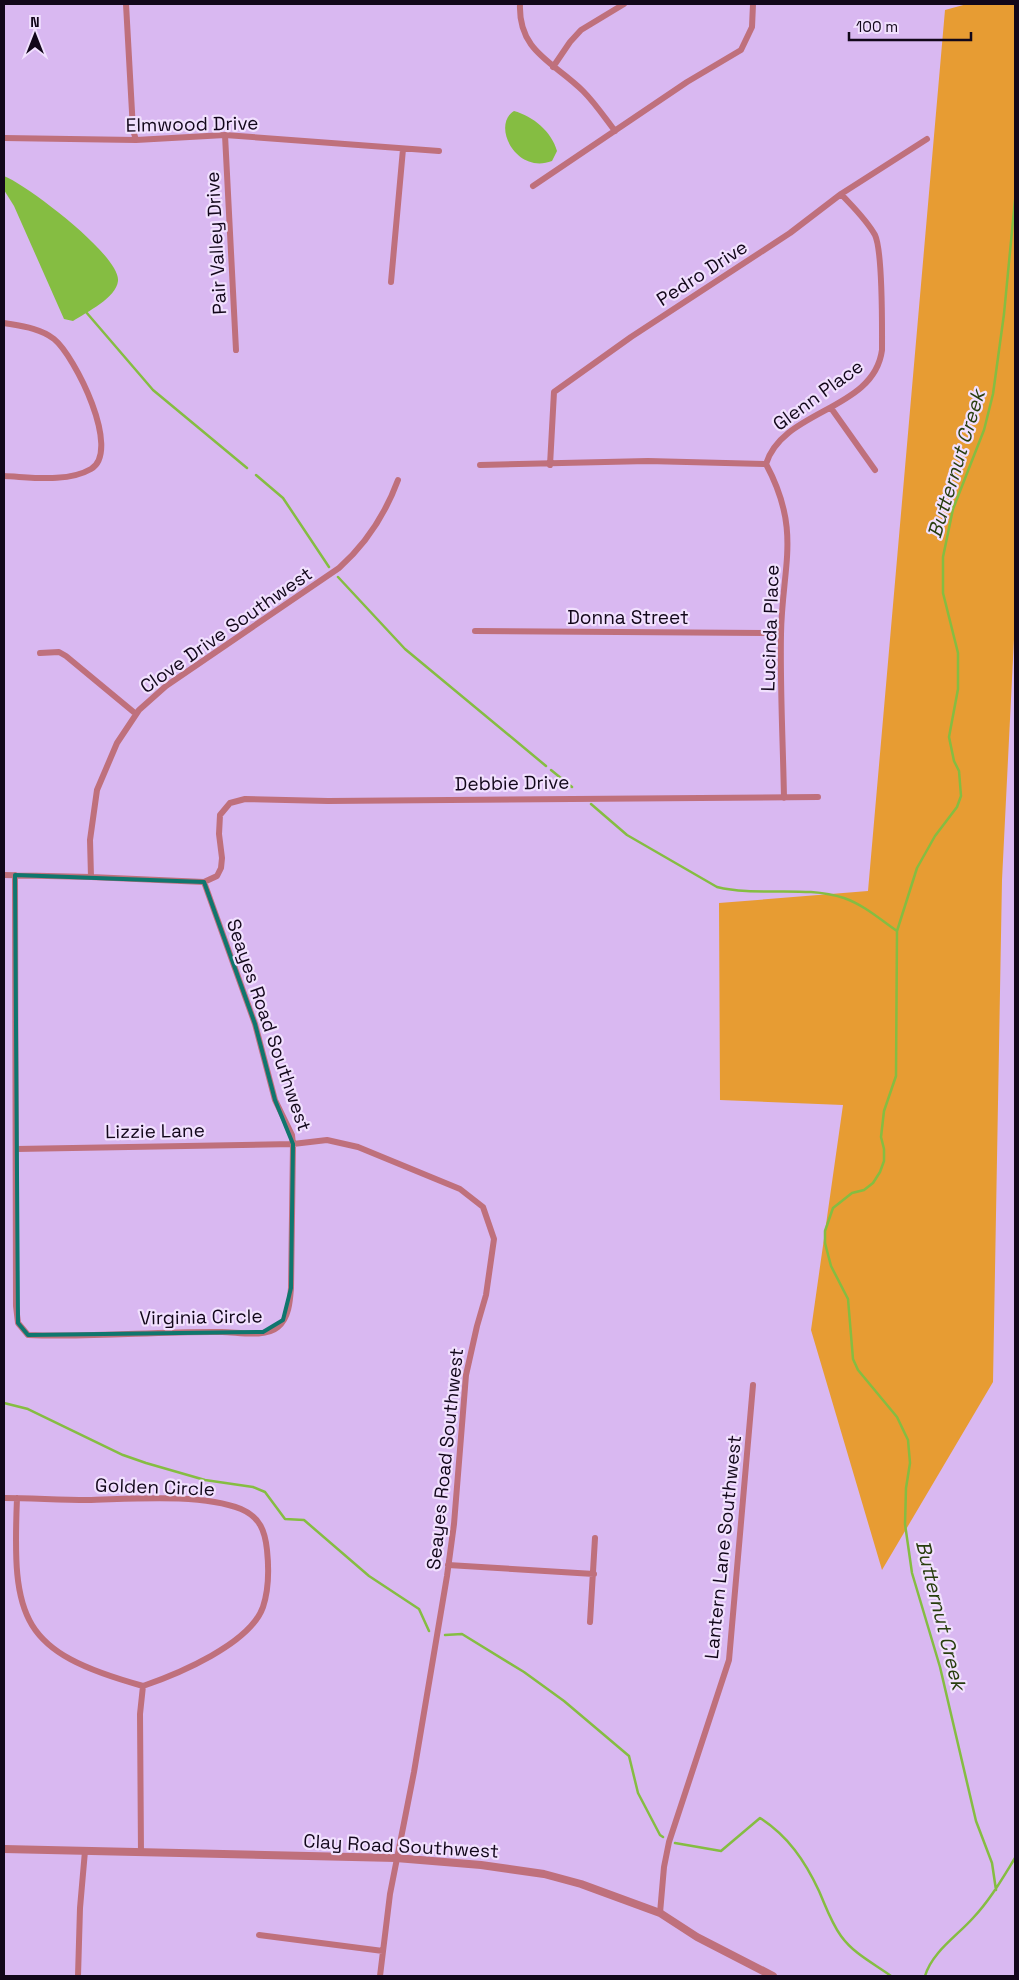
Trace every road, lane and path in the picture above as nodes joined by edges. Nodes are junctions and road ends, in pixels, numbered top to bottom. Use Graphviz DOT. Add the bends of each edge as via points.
graph roads {
  1 [pos="126,4"];
  2 [pos="520,4"];
  3 [pos="624,4"];
  4 [pos="753,4"];
  5 [pos="553,67"];
  6 [pos="615,131"];
  7 [pos="225,135"];
  8 [pos="4,138"];
  9 [pos="927,139"];
  10 [pos="136,140"];
  11 [pos="403,150"];
  12 [pos="439,151"];
  13 [pos="533,186"];
  14 [pos="841,194"];
  15 [pos="391,282"];
  16 [pos="4,323"];
  17 [pos="236,350"];
  18 [pos="831,408"];
  19 [pos="766,464"];
  20 [pos="550,465"];
  21 [pos="480,466"];
  22 [pos="875,470"];
  23 [pos="4,476"];
  24 [pos="398,480"];
  25 [pos="475,631"];
  26 [pos="781,633"];
  27 [pos="40,653"];
  28 [pos="136,714"];
  29 [pos="818,797"];
  30 [pos="784,798"];
  31 [pos="4,875"];
  32 [pos="15,875"];
  33 [pos="91,877"];
  34 [pos="204,882"];
  35 [pos="294,1144"];
  36 [pos="16,1149"];
  37 [pos="754,1385"];
  38 [pos="4,1498"];
  39 [pos="17,1498"];
  40 [pos="595,1538"];
  41 [pos="448,1565"];
  42 [pos="594,1574"];
  43 [pos="590,1622"];
  44 [pos="143,1686"];
  45 [pos="4,1849"];
  46 [pos="85,1851"];
  47 [pos="141,1853"];
  48 [pos="396,1858"];
  49 [pos="660,1913"];
  50 [pos="259,1935"];
  51 [pos="382,1951"];
  52 [pos="78,1976"];
  53 [pos="380,1976"];
  54 [pos="773,1976"];
  1 -- 10 [label="street"];
  2 -- 5 [label="street" via="524,34 537,54"];
  3 -- 5 [label="street" via="580,30"];
  4 -- 6 [label="street" via="752,27 741,50"];
  5 -- 6 [label="street" via="584,92"];
  6 -- 13 [label="street"];
  7 -- 10 [label="street, Elmwood Drive"];
  7 -- 11 [label="street, Elmwood Drive"];
  7 -- 17 [label="street, Pair Valley Drive"];
  8 -- 10 [label="street, Elmwood Drive"];
  9 -- 14 [label="street, Pedro Drive"];
  11 -- 12 [label="street, Elmwood Drive"];
  11 -- 15 [label="street"];
  14 -- 18 [label="street, Glenn Place" via="876,237 882,350 875,374"];
  14 -- 20 [label="street, Pedro Drive" via="790,233 631,336 554,392"];
  16 -- 23 [label="street" via="33,328 54,339 66,352 82,378 95,412 101,445 100,459 92,468 79,474"];
  18 -- 19 [label="street, Glenn Place" via="782,438 770,451"];
  18 -- 22 [label="street"];
  19 -- 20 [label="street" via="648,461"];
  19 -- 26 [label="street, Lucinda Place" via="784,507 788,539"];
  20 -- 21 [label="street"];
  24 -- 28 [label="street, Clove Drive Southwest" via="376,526 340,568 166,686"];
  25 -- 26 [label="street, Donna Street"];
  26 -- 30 [label="street, Lucinda Place"];
  27 -- 28 [label="street" via="59,652 66,656"];
  28 -- 33 [label="street, Clove Drive Southwest" via="109,759 97,790 92,824"];
  29 -- 30 [label="street, Debbie Drive"];
  30 -- 34 [label="street, Debbie Drive" via="245,799 230,802 224,807 219,822 221,868 216,876"];
  31 -- 32 [label="street"];
  32 -- 33 [label="street"];
  32 -- 36 [label="street"];
  33 -- 34 [label="street"];
  34 -- 35 [label="street, Seayes Road Southwest" via="255,1024 275,1100"];
  35 -- 36 [label="street, Lizzie Lane"];
  35 -- 36 [label="street, Virginia Circle" via="291,1288 288,1311 278,1327 263,1332 58,1336 28,1335 18,1323"];
  35 -- 41 [label="street, Seayes Road Southwest" via="327,1140 376,1153 460,1189 483,1207 488,1218 494,1239 492,1266 466,1375"];
  37 -- 49 [label="street, Lantern Lane Southwest" via="729,1660 669,1842"];
  38 -- 39 [label="street, Golden Circle"];
  39 -- 44 [label="street" via="18,1576 21,1601 29,1624 46,1642 82,1666"];
  39 -- 44 [label="street, Golden Circle" via="198,1501 238,1508 260,1522 265,1531 268,1564 266,1594 260,1613 248,1629 216,1652"];
  40 -- 42 [label="street"];
  41 -- 42 [label="street"];
  41 -- 48 [label="street, Seayes Road Southwest" via="414,1772"];
  42 -- 43 [label="street"];
  44 -- 47 [label="street" via="140,1714"];
  45 -- 46 [label="street, Clay Road Southwest"];
  46 -- 47 [label="street, Clay Road Southwest"];
  46 -- 52 [label="street"];
  47 -- 48 [label="street, Clay Road Southwest"];
  48 -- 49 [label="street, Clay Road Southwest" via="544,1874"];
  48 -- 51 [label="street, Seayes Road Southwest"];
  49 -- 54 [label="street, Clay Road Southwest" via="697,1937"];
  50 -- 51 [label="street"];
  51 -- 53 [label="street, Seayes Road Southwest"];
}
